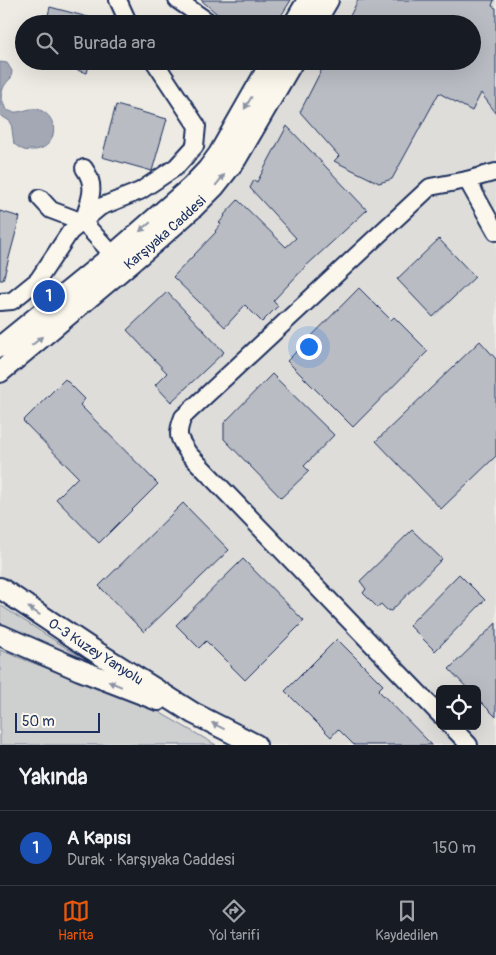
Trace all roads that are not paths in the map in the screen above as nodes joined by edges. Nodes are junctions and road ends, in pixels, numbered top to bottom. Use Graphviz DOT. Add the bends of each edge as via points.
graph roads {
  1 [pos="118,0"];
  2 [pos="176,0"];
  3 [pos="308,0"];
  4 [pos="328,0"];
  5 [pos="125,15"];
  6 [pos="198,15"];
  7 [pos="299,15"];
  8 [pos="319,15"];
  9 [pos="160,70"];
  10 [pos="280,70"];
  11 [pos="84,168"];
  12 [pos="496,172"];
  13 [pos="467,180"];
  14 [pos="40,198"];
  15 [pos="83,222"];
  16 [pos="496,232"];
  17 [pos="116,264"];
  18 [pos="0,302"];
  19 [pos="0,347"];
  20 [pos="0,372"];
  21 [pos="0,588"];
  22 [pos="0,635"];
  23 [pos="436,711"];
  24 [pos="193,713"];
  25 [pos="455,730"];
  26 [pos="250,743"];
  27 [pos="469,745"];
  1 -- 5 [label="street"];
  2 -- 6 [label="street"];
  3 -- 7 [label="main road"];
  4 -- 8 [label="main road"];
  9 -- 15 [label="street" via="197,126 195,146 176,167 140,191 100,207"];
  10 -- 17 [label="main road, Karşıyaka Caddesi" via="236,159 214,186 193,208"];
  11 -- 15 [label="street" via="90,177 92,194"];
  12 -- 13 [label="street"];
  13 -- 16 [label="street"];
  13 -- 23 [label="street" via="430,187 183,417 179,429 180,442 189,454"];
  14 -- 15 [label="street" via="51,210"];
  15 -- 17 [label="street"];
  15 -- 18 [label="street" via="70,232 38,280 12,302"];
  17 -- 19 [label="main road, Karşıyaka Caddesi"];
  20 -- 17 [label="main road, Karşıyaka Caddesi, one-way"];
  24 -- 21 [label="main road, O-3 Kuzey Yanyolu, one-way"];
  24 -- 22 [label="main road, one-way"];
  26 -- 24 [label="main road, one-way"];
  25 -- 27 [label="street"];
}
